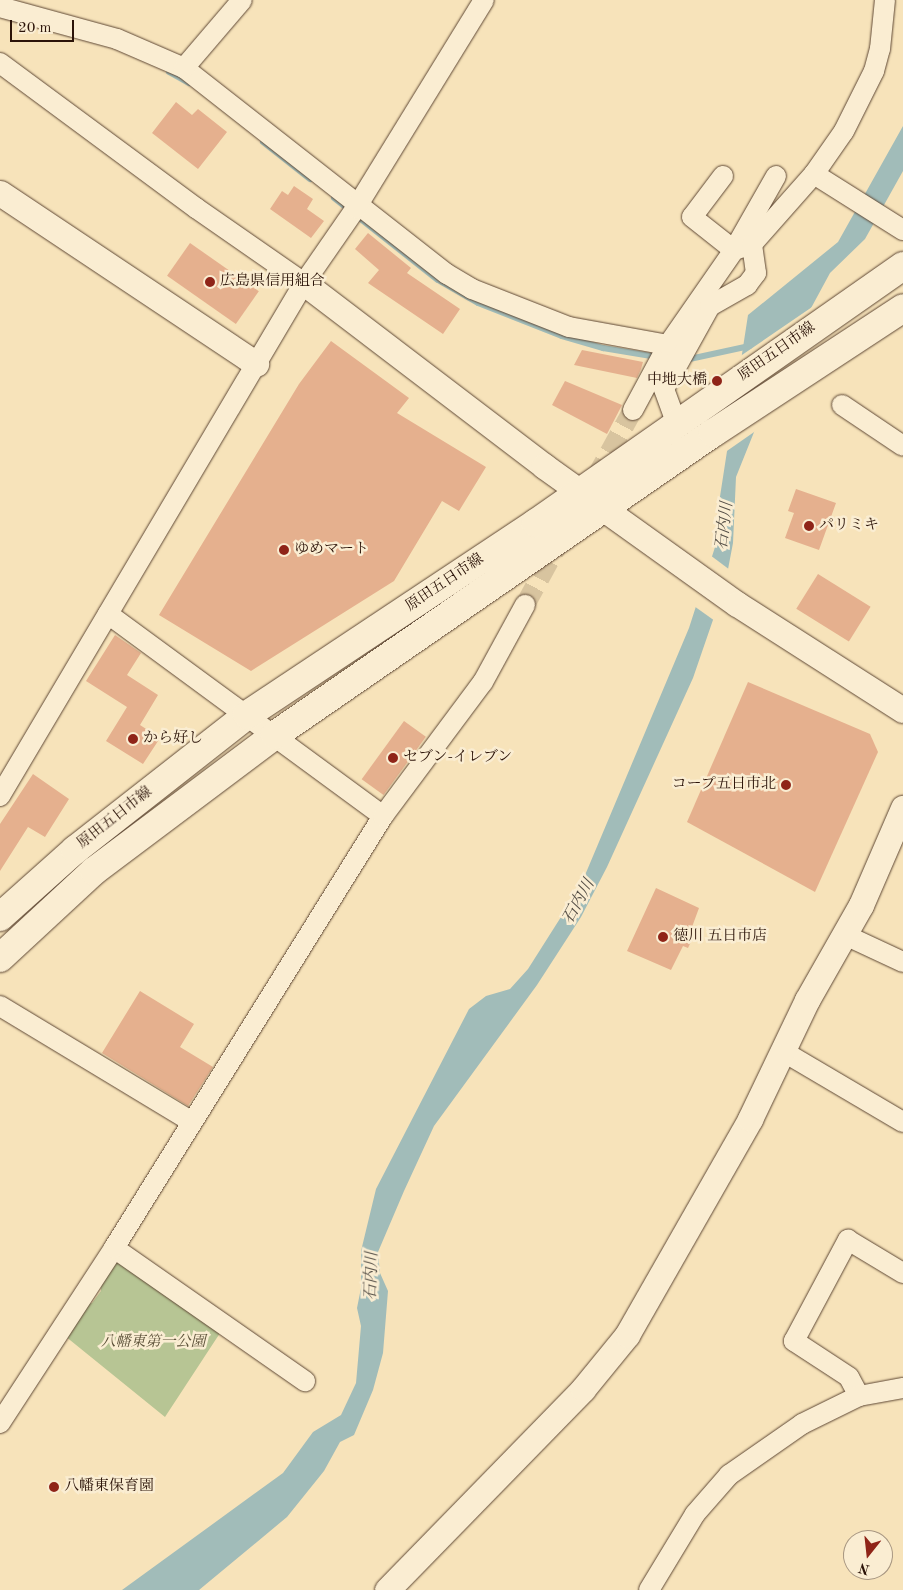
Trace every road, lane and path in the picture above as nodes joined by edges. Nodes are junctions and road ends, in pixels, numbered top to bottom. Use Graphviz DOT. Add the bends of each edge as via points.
graph roads {
  1 [pos="242,0"];
  2 [pos="484,0"];
  3 [pos="885,0"];
  4 [pos="0,7"];
  5 [pos="0,63"];
  6 [pos="184,68"];
  7 [pos="723,176"];
  8 [pos="776,176"];
  9 [pos="822,179"];
  10 [pos="0,193"];
  11 [pos="355,210"];
  12 [pos="902,229"];
  13 [pos="743,247"];
  14 [pos="893,273"];
  15 [pos="304,283"];
  16 [pos="903,308"];
  17 [pos="671,356"];
  18 [pos="256,364"];
  19 [pos="842,405"];
  20 [pos="633,410"];
  21 [pos="676,422"];
  22 [pos="903,446"];
  23 [pos="579,491"];
  24 [pos="604,509"];
  25 [pos="525,605"];
  26 [pos="108,614"];
  27 [pos="903,710"];
  28 [pos="247,714"];
  29 [pos="275,736"];
  30 [pos="0,796"];
  31 [pos="903,808"];
  32 [pos="383,816"];
  33 [pos="0,917"];
  34 [pos="845,935"];
  35 [pos="0,958"];
  36 [pos="903,962"];
  37 [pos="0,1006"];
  38 [pos="784,1052"];
  39 [pos="192,1122"];
  40 [pos="903,1122"];
  41 [pos="114,1248"];
  42 [pos="903,1273"];
  43 [pos="305,1381"];
  44 [pos="903,1388"];
  45 [pos="859,1396"];
  46 [pos="0,1423"];
  47 [pos="387,1590"];
  48 [pos="649,1590"];
  1 -- 6 [label="street"];
  2 -- 11 [label="street"];
  3 -- 9 [label="street" via="880,49 874,71"];
  4 -- 6 [label="street" via="117,39"];
  5 -- 15 [label="street" via="196,208"];
  6 -- 11 [label="street"];
  7 -- 13 [label="street" via="692,217"];
  8 -- 13 [label="street"];
  9 -- 12 [label="street"];
  9 -- 13 [label="street"];
  10 -- 18 [label="street"];
  11 -- 15 [label="street"];
  11 -- 17 [label="street" via="472,289 569,327"];
  13 -- 17 [label="street"];
  13 -- 17 [label="street" via="756,273 747,285 710,306"];
  14 -- 21 [label="main road, 原田五日市線"];
  15 -- 18 [label="street"];
  15 -- 23 [label="street"];
  16 -- 24 [label="main road, 原田五日市線"];
  17 -- 20 [label="street"];
  17 -- 21 [label="street" via="664,389"];
  18 -- 26 [label="street"];
  19 -- 22 [label="street"];
  21 -- 23 [label="main road, 原田五日市線"];
  23 -- 24 [label="street"];
  23 -- 28 [label="main road, 原田五日市線"];
  24 -- 27 [label="street" via="737,604"];
  24 -- 29 [label="main road, 原田五日市線"];
  25 -- 32 [label="street" via="483,682"];
  26 -- 28 [label="street"];
  26 -- 30 [label="street"];
  28 -- 29 [label="street"];
  28 -- 33 [label="main road, 原田五日市線" via="75,850"];
  29 -- 32 [label="street"];
  29 -- 35 [label="main road, 原田五日市線" via="94,871"];
  31 -- 34 [label="street"];
  32 -- 39 [label="street"];
  34 -- 36 [label="street"];
  34 -- 38 [label="street" via="807,1000"];
  37 -- 39 [label="street"];
  38 -- 40 [label="street"];
  38 -- 47 [label="street" via="750,1119 617,1349 546,1429"];
  39 -- 41 [label="street"];
  41 -- 43 [label="street"];
  41 -- 46 [label="street"];
  42 -- 45 [label="street" via="848,1240 794,1341 849,1377"];
  44 -- 45 [label="street"];
  45 -- 48 [label="street" via="802,1424 729,1475 695,1514"];
}
